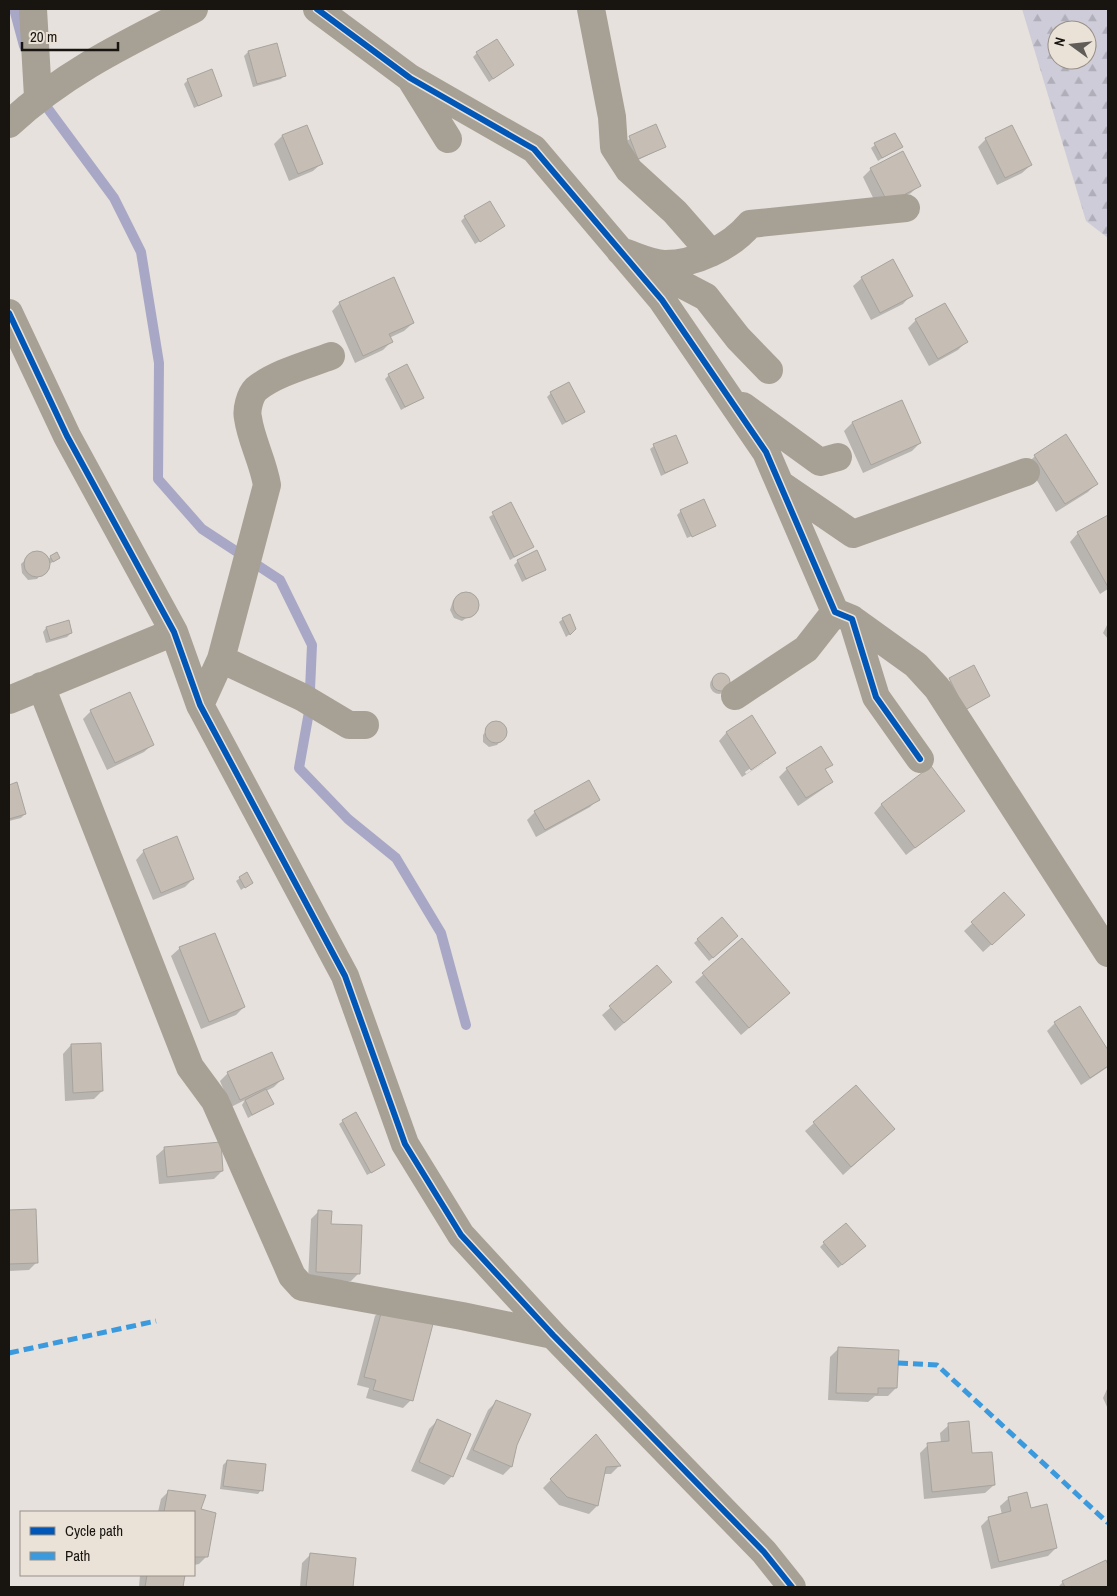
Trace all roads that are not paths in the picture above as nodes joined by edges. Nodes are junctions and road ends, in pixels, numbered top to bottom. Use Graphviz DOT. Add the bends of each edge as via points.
graph roads {
  1 [pos="33,9"];
  2 [pos="194,9"];
  3 [pos="591,9"];
  4 [pos="324,10"];
  5 [pos="410,78"];
  6 [pos="38,97"];
  7 [pos="9,124"];
  8 [pos="448,139"];
  9 [pos="906,208"];
  10 [pos="620,251"];
  11 [pos="711,252"];
  12 [pos="9,313"];
  13 [pos="331,356"];
  14 [pos="769,370"];
  15 [pos="729,397"];
  16 [pos="838,457"];
  17 [pos="1026,472"];
  18 [pos="780,484"];
  19 [pos="844,616"];
  20 [pos="174,632"];
  21 [pos="221,659"];
  22 [pos="40,686"];
  23 [pos="735,696"];
  24 [pos="9,700"];
  25 [pos="200,705"];
  26 [pos="366,725"];
  27 [pos="920,759"];
  28 [pos="1108,953"];
  29 [pos="553,1335"];
  30 [pos="792,1587"];
  1 -- 6 [label="street"];
  2 -- 6 [label="street" via="111,50"];
  3 -- 11 [label="street" via="612,116 614,147 629,170 675,212"];
  4 -- 5 [label="street"];
  5 -- 8 [label="street"];
  5 -- 10 [label="street" via="534,149"];
  6 -- 7 [label="street"];
  9 -- 11 [label="street" via="750,224 740,236"];
  10 -- 11 [label="street" via="664,264 695,259"];
  10 -- 14 [label="street" via="706,297 738,338"];
  10 -- 15 [label="street" via="662,300"];
  12 -- 20 [label="street" via="67,436"];
  13 -- 21 [label="street" via="269,381 255,390 249,404 247,417 264,465 267,485"];
  15 -- 16 [label="street" via="820,462"];
  15 -- 18 [label="street" via="766,452"];
  17 -- 18 [label="street" via="852,534"];
  18 -- 19 [label="street"];
  19 -- 23 [label="street" via="806,649"];
  19 -- 27 [label="street" via="876,697"];
  19 -- 28 [label="street" via="916,665 937,688"];
  20 -- 22 [label="street"];
  20 -- 25 [label="street"];
  21 -- 25 [label="street"];
  21 -- 26 [label="street" via="302,697 349,725"];
  22 -- 24 [label="street"];
  22 -- 29 [label="street" via="190,1067 214,1101 292,1276 302,1288"];
  25 -- 29 [label="street" via="345,976 405,1144 461,1235"];
  29 -- 30 [label="street" via="764,1552"];
}
